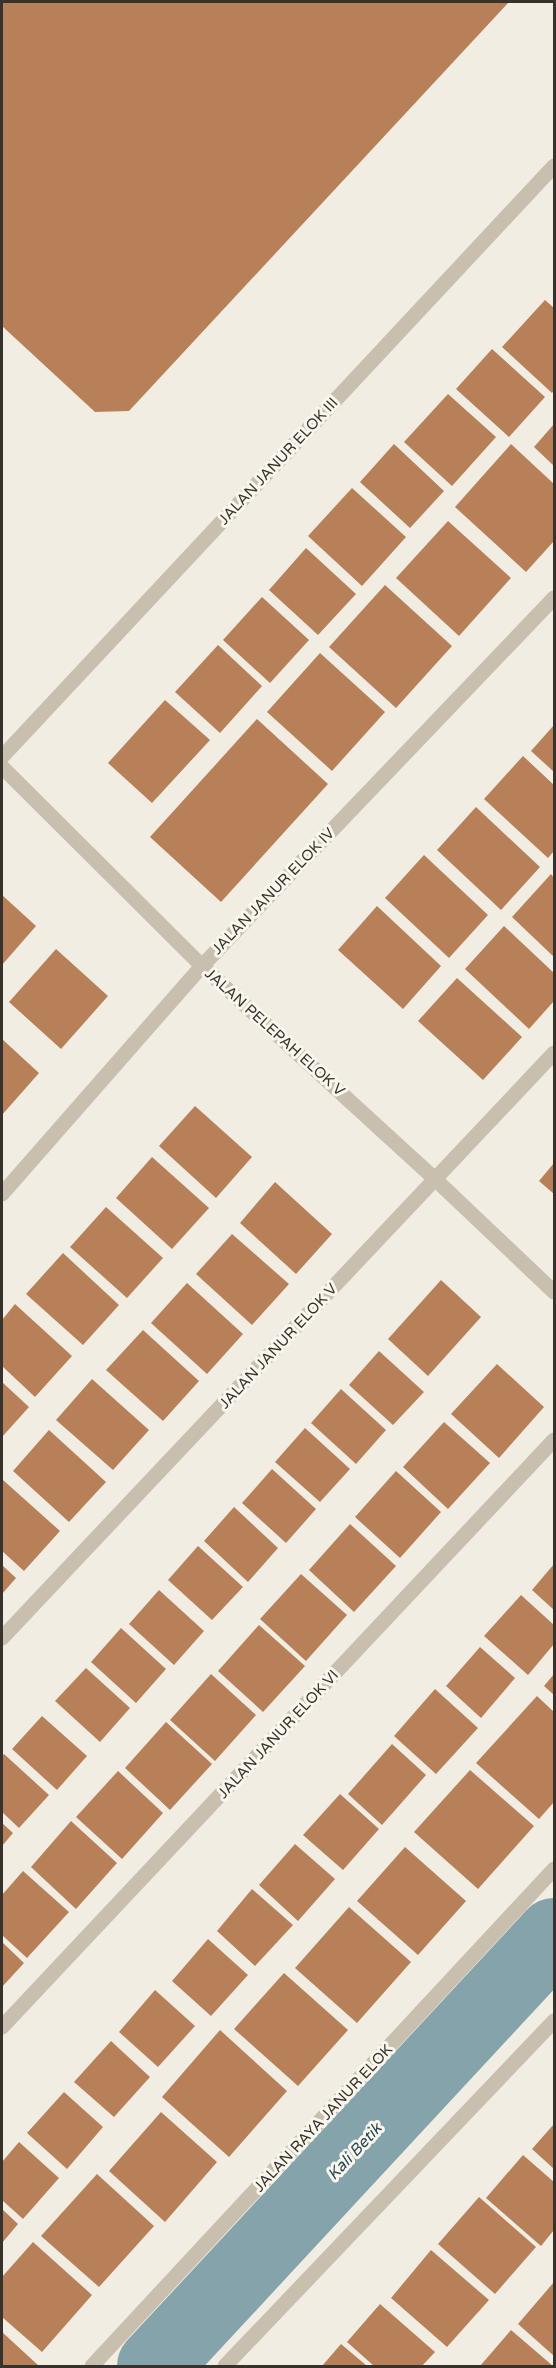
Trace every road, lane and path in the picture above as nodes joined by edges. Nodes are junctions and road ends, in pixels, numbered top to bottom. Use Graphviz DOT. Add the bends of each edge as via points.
graph roads {
  1 [pos="555,165"];
  2 [pos="555,598"];
  3 [pos="2,757"];
  4 [pos="2,767"];
  5 [pos="202,966"];
  6 [pos="555,1053"];
  7 [pos="436,1179"];
  8 [pos="2,1194"];
  9 [pos="555,1292"];
  10 [pos="555,1440"];
  11 [pos="2,1638"];
  12 [pos="555,1869"];
  13 [pos="555,2021"];
  14 [pos="2,2027"];
  15 [pos="92,2367"];
  16 [pos="225,2367"];
  1 -- 3 [label="street, JALAN JANUR ELOK III"];
  2 -- 5 [label="street, JALAN JANUR ELOK IV"];
  4 -- 5 [label="street, JALAN PELEPAH ELOK V"];
  5 -- 7 [label="street, JALAN PELEPAH ELOK V"];
  5 -- 8 [label="street, JALAN JANUR ELOK IV"];
  6 -- 7 [label="street, JALAN JANUR ELOK V"];
  7 -- 9 [label="street, JALAN PELEPAH ELOK V"];
  7 -- 11 [label="street, JALAN JANUR ELOK V"];
  10 -- 14 [label="street, JALAN JANUR ELOK VI"];
  12 -- 15 [label="street, JALAN RAYA JANUR ELOK"];
  13 -- 16 [label="street"];
}
